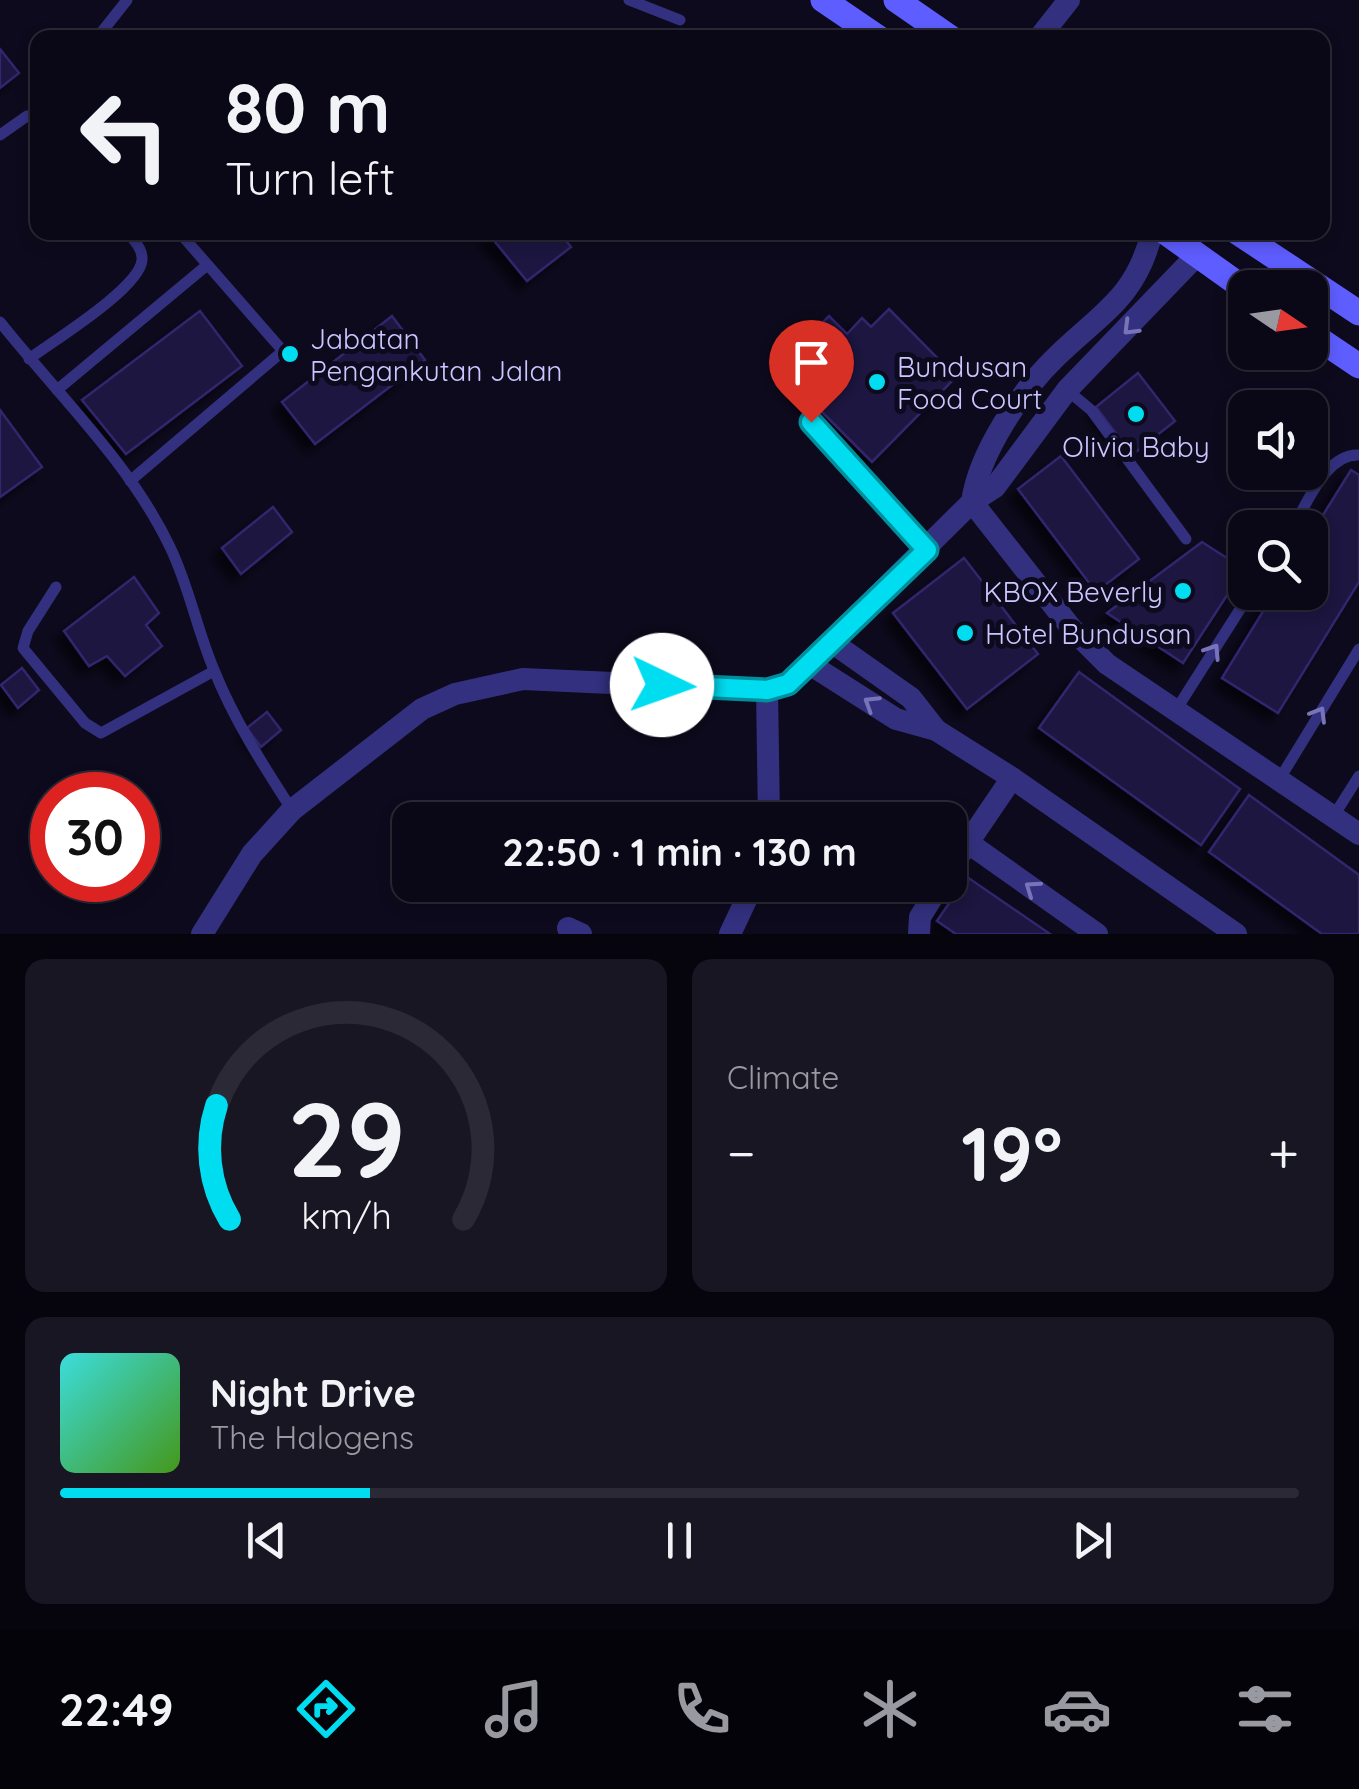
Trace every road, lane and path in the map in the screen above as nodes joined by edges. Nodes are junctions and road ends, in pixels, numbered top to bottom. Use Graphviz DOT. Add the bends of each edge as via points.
graph roads {
  1 [pos="127,0"];
  2 [pos="629,0"];
  3 [pos="823,0"];
  4 [pos="896,0"];
  5 [pos="1069,0"];
  6 [pos="680,20"];
  7 [pos="103,30"];
  8 [pos="867,30"];
  9 [pos="939,30"];
  10 [pos="1045,30"];
  11 [pos="30,117"];
  12 [pos="0,135"];
  13 [pos="134,240"];
  14 [pos="185,240"];
  15 [pos="1150,240"];
  16 [pos="1249,240"];
  17 [pos="1193,244"];
  18 [pos="206,266"];
  19 [pos="1228,274"];
  20 [pos="1359,313"];
  21 [pos="0,322"];
  22 [pos="1328,345"];
  23 [pos="29,359"];
  24 [pos="1359,366"];
  25 [pos="57,390"];
  26 [pos="1067,390"];
  27 [pos="811,422"];
  28 [pos="1359,455"];
  29 [pos="130,481"];
  30 [pos="972,502"];
  31 [pos="1303,510"];
  32 [pos="1186,539"];
  33 [pos="927,550"];
  34 [pos="56,587"];
  35 [pos="1240,610"];
  36 [pos="833,642"];
  37 [pos="1359,649"];
  38 [pos="811,666"];
  39 [pos="214,671"];
  40 [pos="767,690"];
  41 [pos="1176,710"];
  42 [pos="936,730"];
  43 [pos="1359,776"];
  44 [pos="1012,778"];
  45 [pos="1279,780"];
  46 [pos="769,802"];
  47 [pos="292,810"];
  48 [pos="1334,816"];
  49 [pos="1359,834"];
  50 [pos="967,842"];
  51 [pos="745,902"];
  52 [pos="929,902"];
  53 [pos="202,934"];
  54 [pos="730,934"];
  55 [pos="919,934"];
  56 [pos="1097,934"];
  57 [pos="1236,934"];
  1 -- 7 [label="lane"];
  2 -- 6 [label="lane"];
  3 -- 8 [label="main road"];
  4 -- 9 [label="main road"];
  5 -- 10 [label="street"];
  11 -- 12 [label="lane"];
  13 -- 23 [label="lane" via="142,260 130,283"];
  14 -- 18 [label="lane"];
  15 -- 30 [label="street" via="1138,277 1053,360 1017,406 976,478"];
  16 -- 20 [label="main road"];
  17 -- 19 [label="main road"];
  17 -- 26 [label="street, one-way"];
  18 -- 25 [label="lane"];
  18 -- 29 [label="lane" via="283,352"];
  21 -- 23 [label="lane"];
  22 -- 24 [label="main road"];
  23 -- 25 [label="lane"];
  25 -- 29 [label="lane"];
  26 -- 30 [label="street" via="995,488"];
  26 -- 32 [label="lane" via="1091,410"];
  27 -- 33 [label="lane"];
  28 -- 31 [label="lane" via="1334,462"];
  29 -- 39 [label="lane" via="170,548"];
  30 -- 33 [label="street"];
  30 -- 41 [label="street" via="1091,650"];
  33 -- 36 [label="street"];
  34 -- 39 [label="lane" via="23,648 85,723 102,733"];
  41 -- 35 [label="lane, one-way"];
  36 -- 38 [label="street"];
  36 -- 42 [label="street" via="911,698"];
  45 -- 37 [label="lane, one-way"];
  38 -- 40 [label="street"];
  42 -- 38 [label="street, one-way" via="896,718"];
  39 -- 47 [label="lane"];
  40 -- 46 [label="street"];
  40 -- 47 [label="street" via="523,679 482,686 422,709"];
  41 -- 45 [label="street"];
  42 -- 44 [label="street"];
  43 -- 48 [label="lane"];
  44 -- 50 [label="street"];
  44 -- 57 [label="street"];
  45 -- 48 [label="street"];
  47 -- 53 [label="street" via="252,854"];
  48 -- 49 [label="street"];
  56 -- 50 [label="street, one-way"];
  51 -- 54 [label="street"];
  52 -- 55 [label="street"];
}
